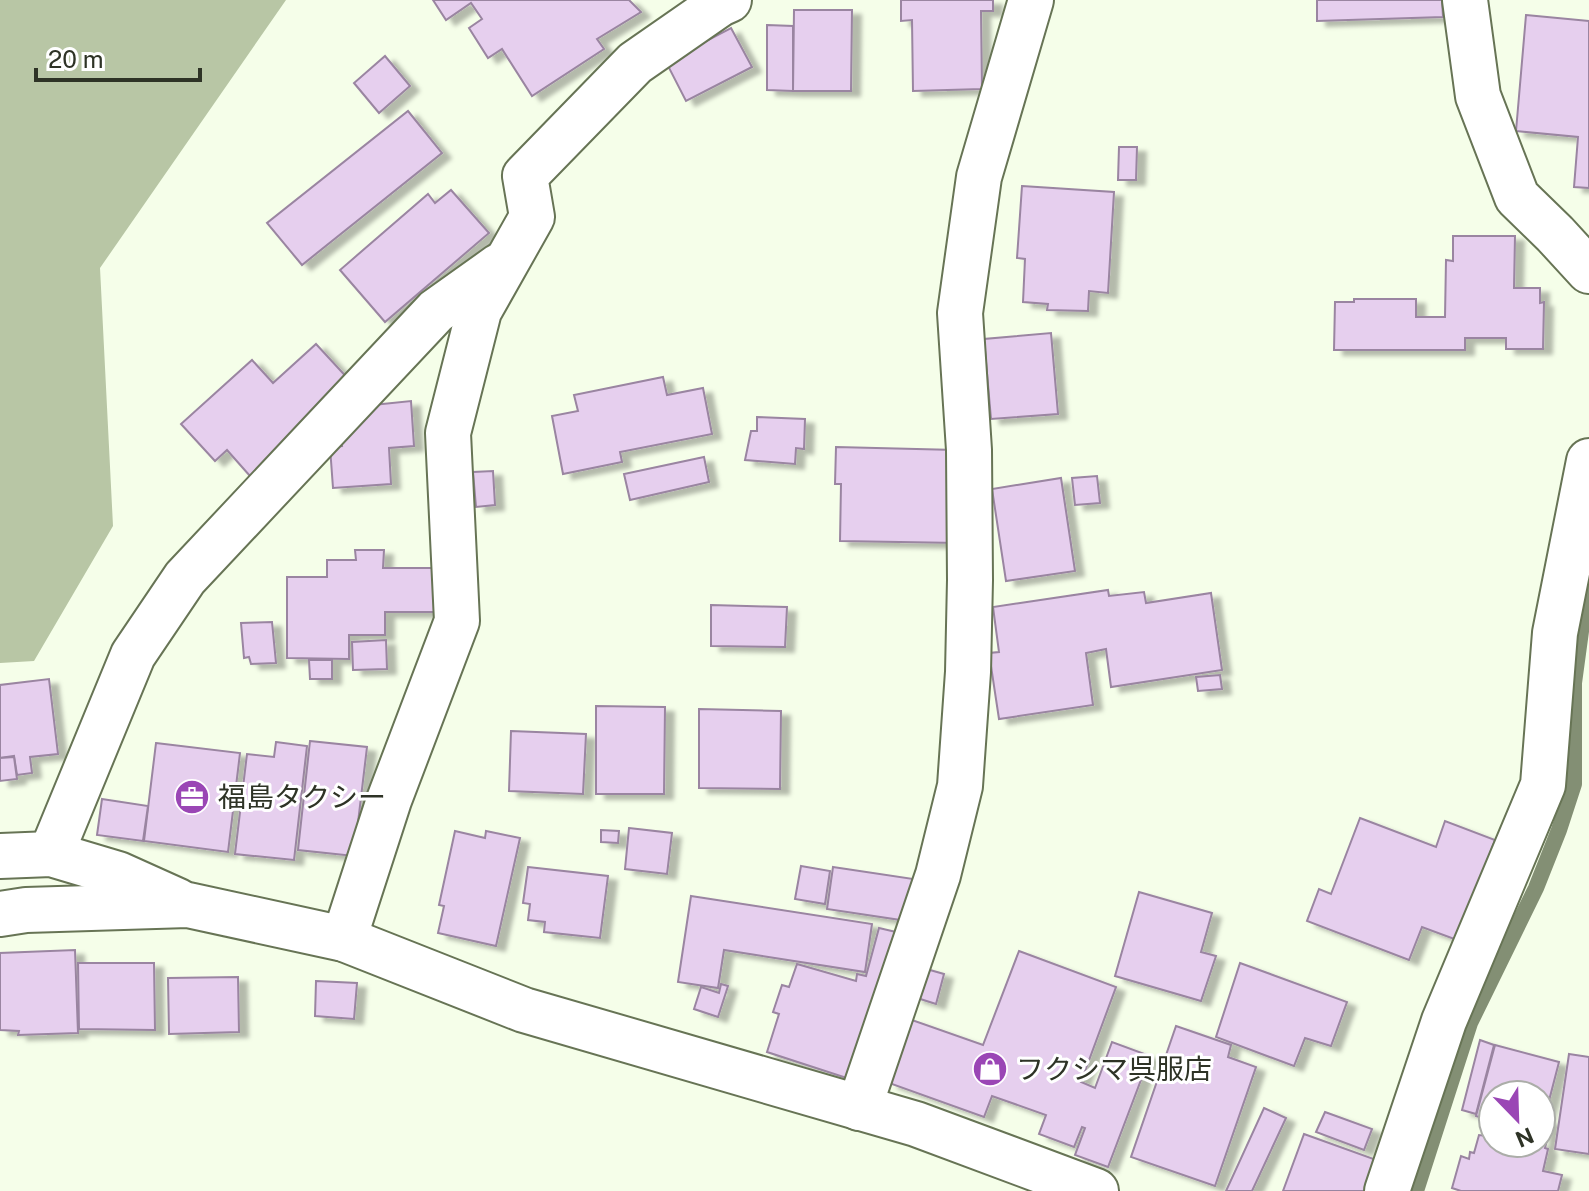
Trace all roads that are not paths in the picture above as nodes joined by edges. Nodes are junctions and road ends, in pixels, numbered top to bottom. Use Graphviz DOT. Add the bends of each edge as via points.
graph roads {
  1 [pos="729,0"];
  2 [pos="1031,0"];
  3 [pos="1465,0"];
  4 [pos="508,260"];
  5 [pos="1589,271"];
  6 [pos="1589,461"];
  7 [pos="51,854"];
  8 [pos="0,856"];
  9 [pos="188,905"];
  10 [pos="0,914"];
  11 [pos="344,939"];
  12 [pos="859,1108"];
  13 [pos="1083,1188"];
  14 [pos="1387,1191"];
  1 -- 4 [label="street" via="635,63 525,176 532,217"];
  2 -- 12 [label="street" via="979,177 960,313 970,580 960,786 938,875"];
  3 -- 5 [label="street" via="1478,96 1517,197"];
  4 -- 7 [label="street" via="436,311 185,578 133,655"];
  4 -- 11 [label="street" via="479,311 448,433 457,621 389,800"];
  6 -- 14 [label="street" via="1555,633 1543,785 1444,1021"];
  7 -- 8 [label="street"];
  7 -- 9 [label="street" via="118,874"];
  9 -- 10 [label="street"];
  9 -- 11 [label="street"];
  11 -- 12 [label="street" via="524,1010"];
  12 -- 13 [label="street" via="916,1124"];
}
